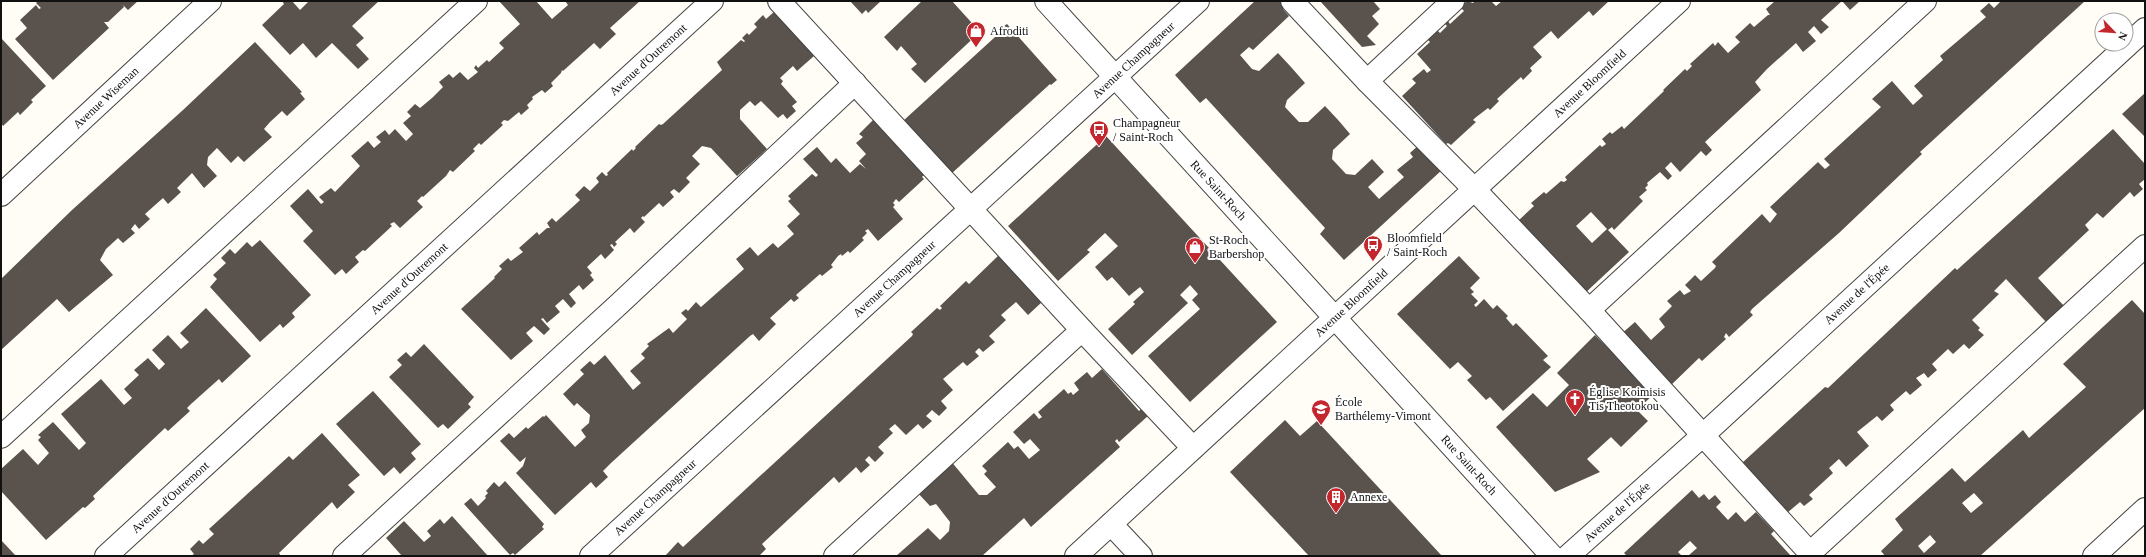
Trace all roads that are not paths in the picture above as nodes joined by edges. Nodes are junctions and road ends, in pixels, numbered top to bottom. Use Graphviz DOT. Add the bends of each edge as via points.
graph roads {
  1 [pos="210,1"];
  2 [pos="476,1"];
  3 [pos="712,1"];
  4 [pos="779,1"];
  5 [pos="1046,1"];
  6 [pos="1198,1"];
  7 [pos="1292,1"];
  8 [pos="1453,1"];
  9 [pos="1679,1"];
  10 [pos="1925,1"];
  11 [pos="2145,29"];
  12 [pos="1115,76"];
  13 [pos="1367,82"];
  14 [pos="855,83"];
  15 [pos="1474,189"];
  16 [pos="1,195"];
  17 [pos="971,207"];
  18 [pos="2145,246"];
  19 [pos="1589,310"];
  20 [pos="1335,316"];
  21 [pos="1082,330"];
  22 [pos="1702,436"];
  23 [pos="1,437"];
  24 [pos="1193,448"];
  25 [pos="2145,509"];
  26 [pos="1111,524"];
  27 [pos="106,556"];
  28 [pos="344,556"];
  29 [pos="591,556"];
  30 [pos="835,556"];
  31 [pos="1076,556"];
  32 [pos="1141,556"];
  33 [pos="1552,556"];
  34 [pos="1568,556"];
  35 [pos="2094,556"];
  1 -- 16 [label="street, Avenue Wiseman"];
  2 -- 23 [label="street"];
  3 -- 27 [label="street, Avenue d'Outremont"];
  4 -- 14 [label="street"];
  5 -- 12 [label="street, Rue Saint-Roch"];
  6 -- 12 [label="street, Avenue Champagneur"];
  7 -- 13 [label="street"];
  8 -- 13 [label="street"];
  9 -- 15 [label="street, Avenue Bloomfield"];
  10 -- 19 [label="street"];
  11 -- 22 [label="street, Avenue de l'Épée"];
  12 -- 17 [label="street, Avenue Champagneur"];
  12 -- 20 [label="street, Rue Saint-Roch"];
  13 -- 15 [label="street"];
  14 -- 17 [label="street"];
  14 -- 28 [label="street"];
  15 -- 19 [label="street"];
  15 -- 20 [label="street, Avenue Bloomfield"];
  17 -- 21 [label="street"];
  17 -- 29 [label="street, Avenue Champagneur"];
  18 -- 22 [label="street" via="1810,553"];
  19 -- 22 [label="street"];
  20 -- 24 [label="street, Avenue Bloomfield"];
  20 -- 33 [label="street, Rue Saint-Roch"];
  21 -- 24 [label="street"];
  21 -- 30 [label="street"];
  22 -- 34 [label="street, Avenue de l'Épée"];
  24 -- 26 [label="street, Avenue Bloomfield"];
  25 -- 35 [label="street"];
  26 -- 31 [label="street, Avenue Bloomfield"];
  26 -- 32 [label="street"];
}
